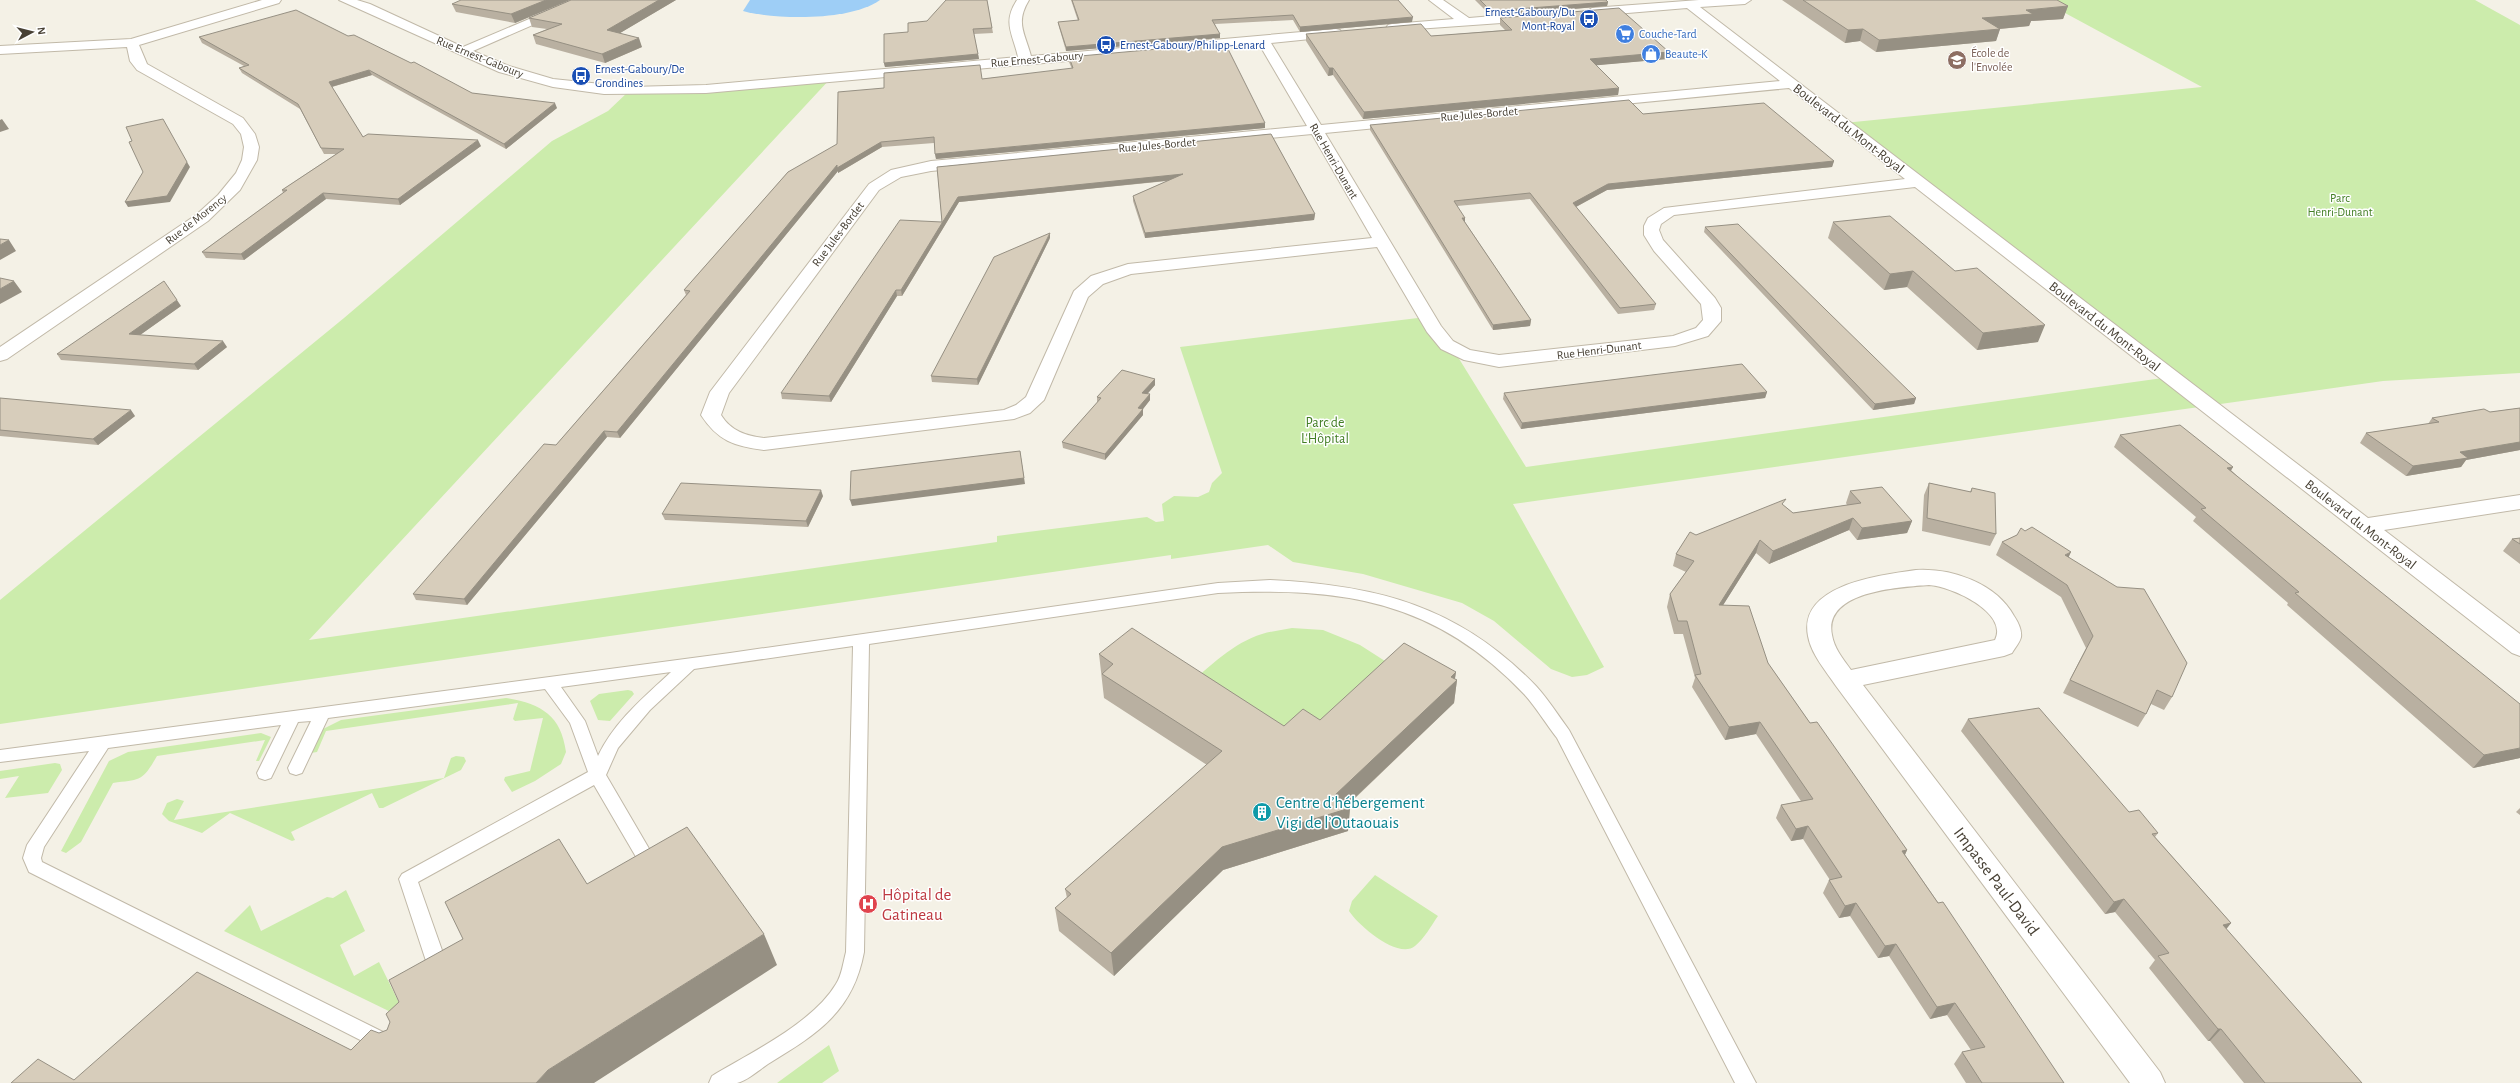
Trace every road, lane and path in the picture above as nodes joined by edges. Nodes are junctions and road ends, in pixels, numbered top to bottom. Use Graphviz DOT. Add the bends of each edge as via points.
graph roads {
  1 [pos="275,0"];
  2 [pos="345,0"];
  3 [pos="584,0"];
  4 [pos="1023,0"];
  5 [pos="1435,0"];
  6 [pos="1746,0"];
  7 [pos="1690,5"];
  8 [pos="1580,13"];
  9 [pos="1542,16"];
  10 [pos="1466,22"];
  11 [pos="1380,29"];
  12 [pos="1349,32"];
  13 [pos="1263,39"];
  14 [pos="132,43"];
  15 [pos="0,50"];
  16 [pos="463,51"];
  17 [pos="1025,60"];
  18 [pos="1793,84"];
  19 [pos="1315,130"];
  20 [pos="1919,182"];
  21 [pos="1381,242"];
  22 [pos="0,355"];
  23 [pos="2520,502"];
  24 [pos="2364,526"];
  25 [pos="861,640"];
  26 [pos="2520,648"];
  27 [pos="689,665"];
  28 [pos="1845,680"];
  29 [pos="549,683"];
  30 [pos="323,713"];
  31 [pos="293,717"];
  32 [pos="103,742"];
  33 [pos="0,756"];
  34 [pos="296,768"];
  35 [pos="266,773"];
  36 [pos="597,775"];
  37 [pos="653,870"];
  38 [pos="441,976"];
  39 [pos="396,1049"];
  40 [pos="719,1083"];
  41 [pos="1746,1083"];
  42 [pos="2149,1083"];
  1 -- 14 [label="street"];
  2 -- 16 [label="street, Rue Ernest-Gaboury"];
  3 -- 16 [label="street"];
  4 -- 17 [label="street" via="1014,14 1013,21"];
  5 -- 10 [label="street"];
  6 -- 7 [label="street"];
  7 -- 8 [label="street"];
  7 -- 18 [label="street, Boulevard du Mont-Royal"];
  9 -- 10 [label="street"];
  10 -- 11 [label="street"];
  12 -- 13 [label="street, Rue Ernest-Gaboury"];
  13 -- 17 [label="street, Rue Ernest-Gaboury"];
  13 -- 19 [label="street, Rue Henri-Dunant"];
  14 -- 15 [label="street"];
  14 -- 22 [label="street, Rue de Morency" via="137,61 142,67 198,100 227,113 241,124 250,136 252,155 249,165 231,191 202,218"];
  16 -- 17 [label="street, Rue Ernest-Gaboury" via="505,70 543,80 587,88 629,91 706,89"];
  18 -- 19 [label="street, Rue Jules-Bordet"];
  18 -- 20 [label="street, Boulevard du Mont-Royal"];
  19 -- 21 [label="street, Rue Henri-Dunant"];
  19 -- 21 [label="street, Rue Jules-Bordet" via="931,166 896,173 874,187 720,392 711,415 727,436 743,442 764,444 1007,414 1023,409 1034,400 1080,295 1091,284 1111,273 1128,268"];
  20 -- 21 [label="street, Rue Henri-Dunant" via="1685,209 1659,216 1650,230 1652,238 1709,302 1712,321 1708,326 1694,336 1675,341 1520,360 1476,358 1447,346 1433,328"];
  20 -- 24 [label="street, Boulevard du Mont-Royal"];
  23 -- 24 [label="street"];
  24 -- 26 [label="street, Boulevard du Mont-Royal"];
  25 -- 27 [label="lane"];
  25 -- 40 [label="lane" via="855,952 850,976 840,996 819,1018"];
  25 -- 41 [label="lane" via="1258,584 1296,584 1368,594 1407,606 1436,620 1470,638 1498,660 1522,679 1545,706 1563,734"];
  27 -- 29 [label="lane"];
  27 -- 36 [label="lane" via="644,706 612,744"];
  28 -- 28 [label="street, Impasse Paul-David" via="1825,649 1819,630 1823,612 1834,600 1848,591 1914,578 1938,577 1978,594 1995,607 2006,622 2009,636 2004,647"];
  28 -- 42 [label="street, Impasse Paul-David"];
  29 -- 30 [label="lane"];
  29 -- 36 [label="lane" via="577,721"];
  30 -- 31 [label="lane"];
  30 -- 34 [label="lane"];
  31 -- 32 [label="lane"];
  31 -- 35 [label="lane"];
  32 -- 33 [label="lane"];
  32 -- 39 [label="lane" via="36,845 32,858 35,867"];
  36 -- 37 [label="lane"];
  36 -- 38 [label="lane" via="408,879"];
}
